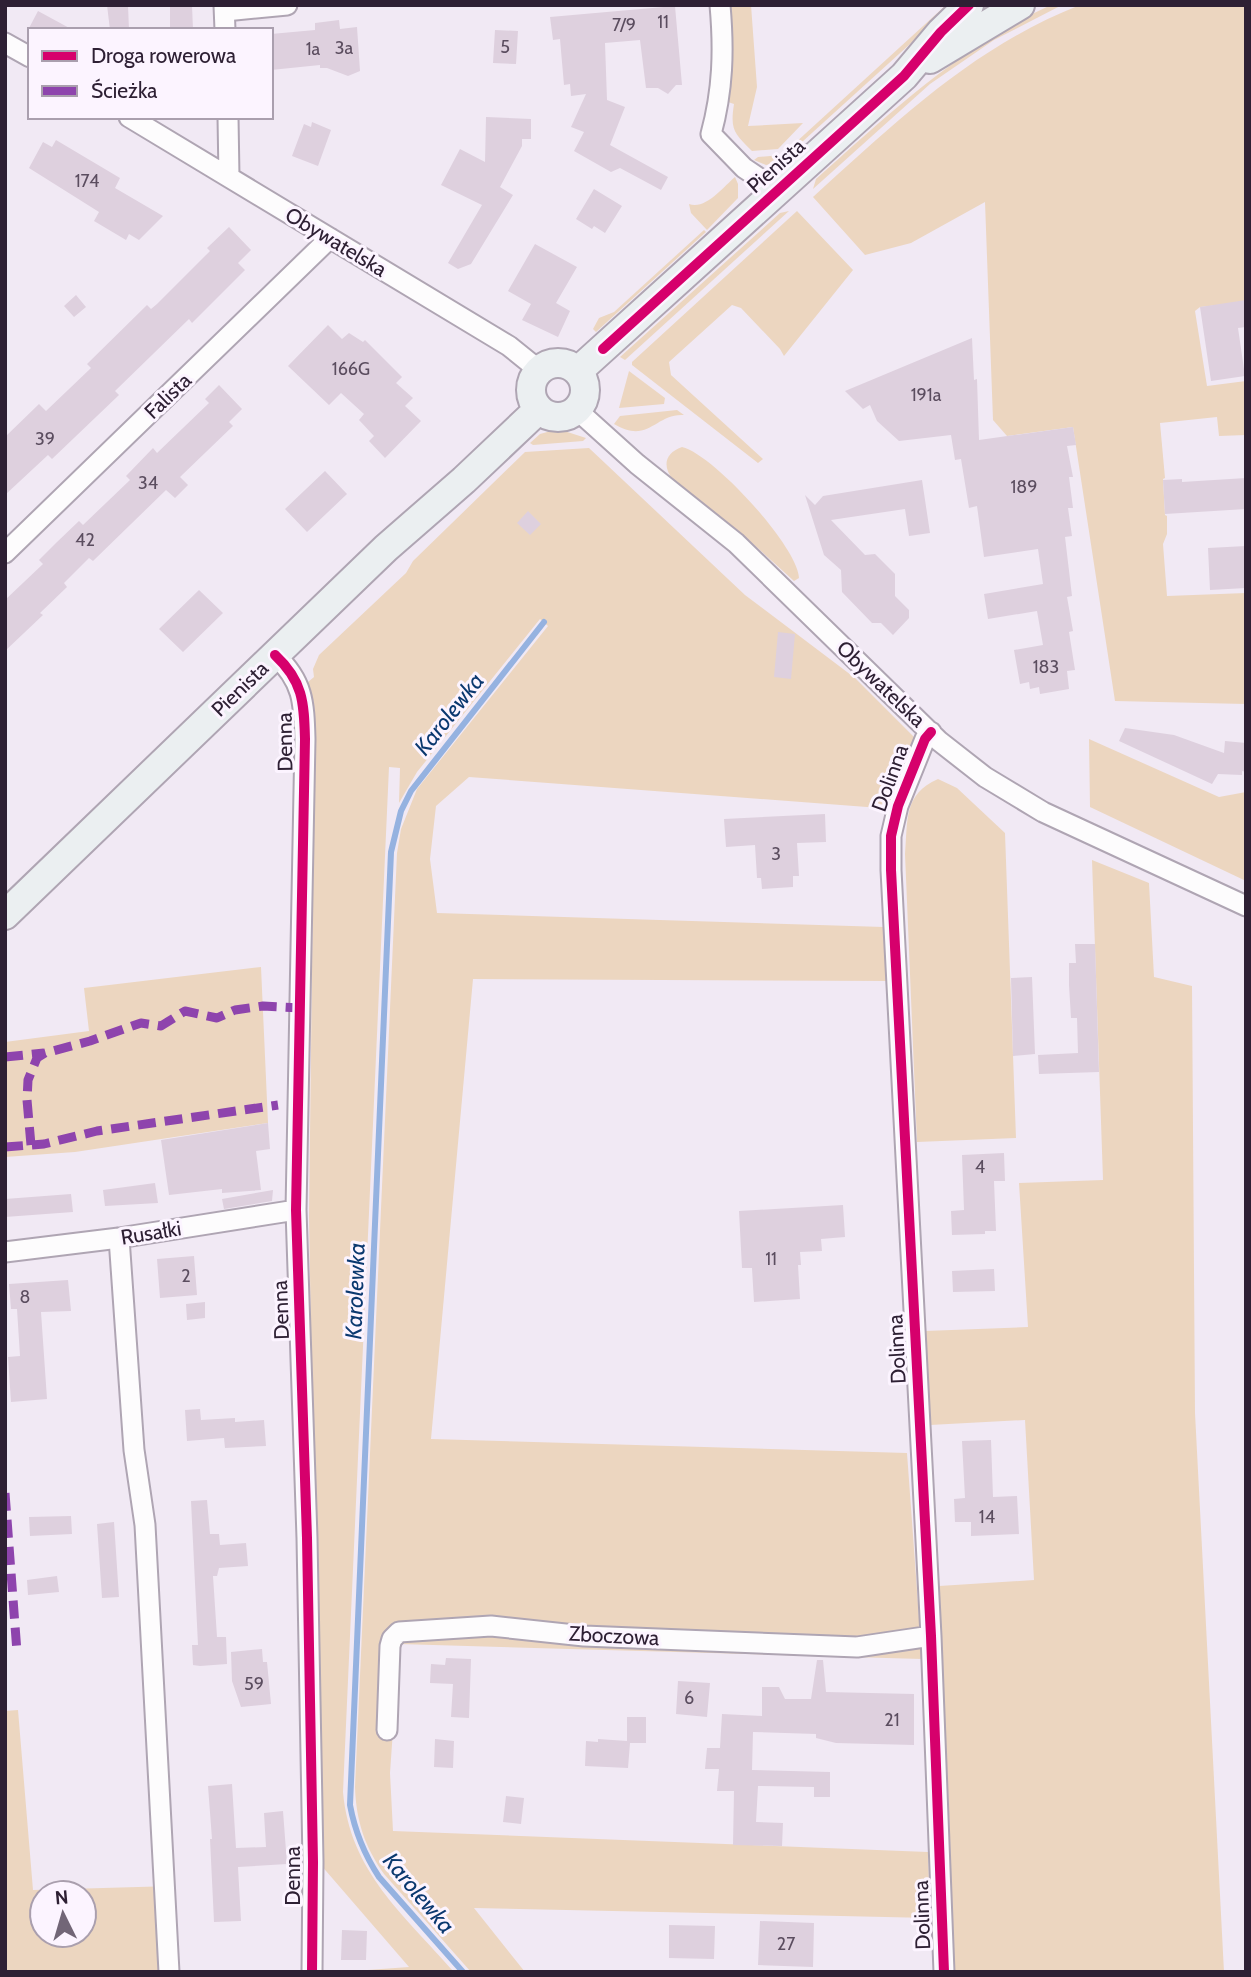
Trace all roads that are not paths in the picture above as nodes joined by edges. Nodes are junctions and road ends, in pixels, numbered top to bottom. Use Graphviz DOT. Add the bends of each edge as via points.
graph roads {
  1 [pos="287,5"];
  2 [pos="720,5"];
  3 [pos="969,5"];
  4 [pos="1020,5"];
  5 [pos="225,15"];
  6 [pos="5,43"];
  7 [pos="28,56"];
  8 [pos="904,76"];
  9 [pos="132,119"];
  10 [pos="228,119"];
  11 [pos="229,177"];
  12 [pos="778,190"];
  13 [pos="330,238"];
  14 [pos="540,371"];
  15 [pos="578,372"];
  16 [pos="539,409"];
  17 [pos="577,410"];
  18 [pos="5,553"];
  19 [pos="275,655"];
  20 [pos="930,732"];
  21 [pos="1226,896"];
  22 [pos="1246,899"];
  23 [pos="1246,906"];
  24 [pos="5,915"];
  25 [pos="296,1210"];
  26 [pos="119,1238"];
  27 [pos="5,1252"];
  28 [pos="932,1636"];
  29 [pos="387,1730"];
  30 [pos="169,1972"];
  31 [pos="312,1972"];
  32 [pos="944,1972"];
  1 -- 5 [label="street"];
  2 -- 12 [label="street" via="722,85 711,134 744,168"];
  3 -- 8 [label="street, Pienista"];
  4 -- 8 [label="street, Pienista"];
  6 -- 7 [label="street"];
  8 -- 12 [label="street, Pienista"];
  9 -- 11 [label="street, Obywatelska"];
  10 -- 11 [label="street"];
  11 -- 13 [label="street, Obywatelska"];
  12 -- 15 [label="street, Pienista"];
  13 -- 14 [label="street, Obywatelska" via="509,346"];
  13 -- 18 [label="street, Falista"];
  14 -- 15 [label="street" via="563,364"];
  14 -- 16 [label="street" via="532,385"];
  15 -- 17 [label="street" via="585,395"];
  16 -- 17 [label="street" via="562,417"];
  16 -- 19 [label="street, Pienista"];
  17 -- 20 [label="street, Obywatelska" via="636,464 736,543"];
  19 -- 24 [label="street, Pienista"];
  19 -- 25 [label="street, Denna" via="297,683 304,709"];
  20 -- 21 [label="street, Obywatelska" via="985,777 1043,812"];
  20 -- 28 [label="street, Dolinna" via="898,806 891,859"];
  21 -- 22 [label="street, Obywatelska"];
  21 -- 23 [label="street, Obywatelska"];
  25 -- 26 [label="street, Rusałki"];
  25 -- 31 [label="street, Denna" via="307,1552"];
  26 -- 27 [label="street, Rusałki"];
  26 -- 30 [label="street" via="134,1450 145,1525"];
  28 -- 29 [label="street, Zboczowa" via="858,1647 583,1636 491,1626 399,1632 390,1646"];
  28 -- 32 [label="street, Dolinna"];
}
